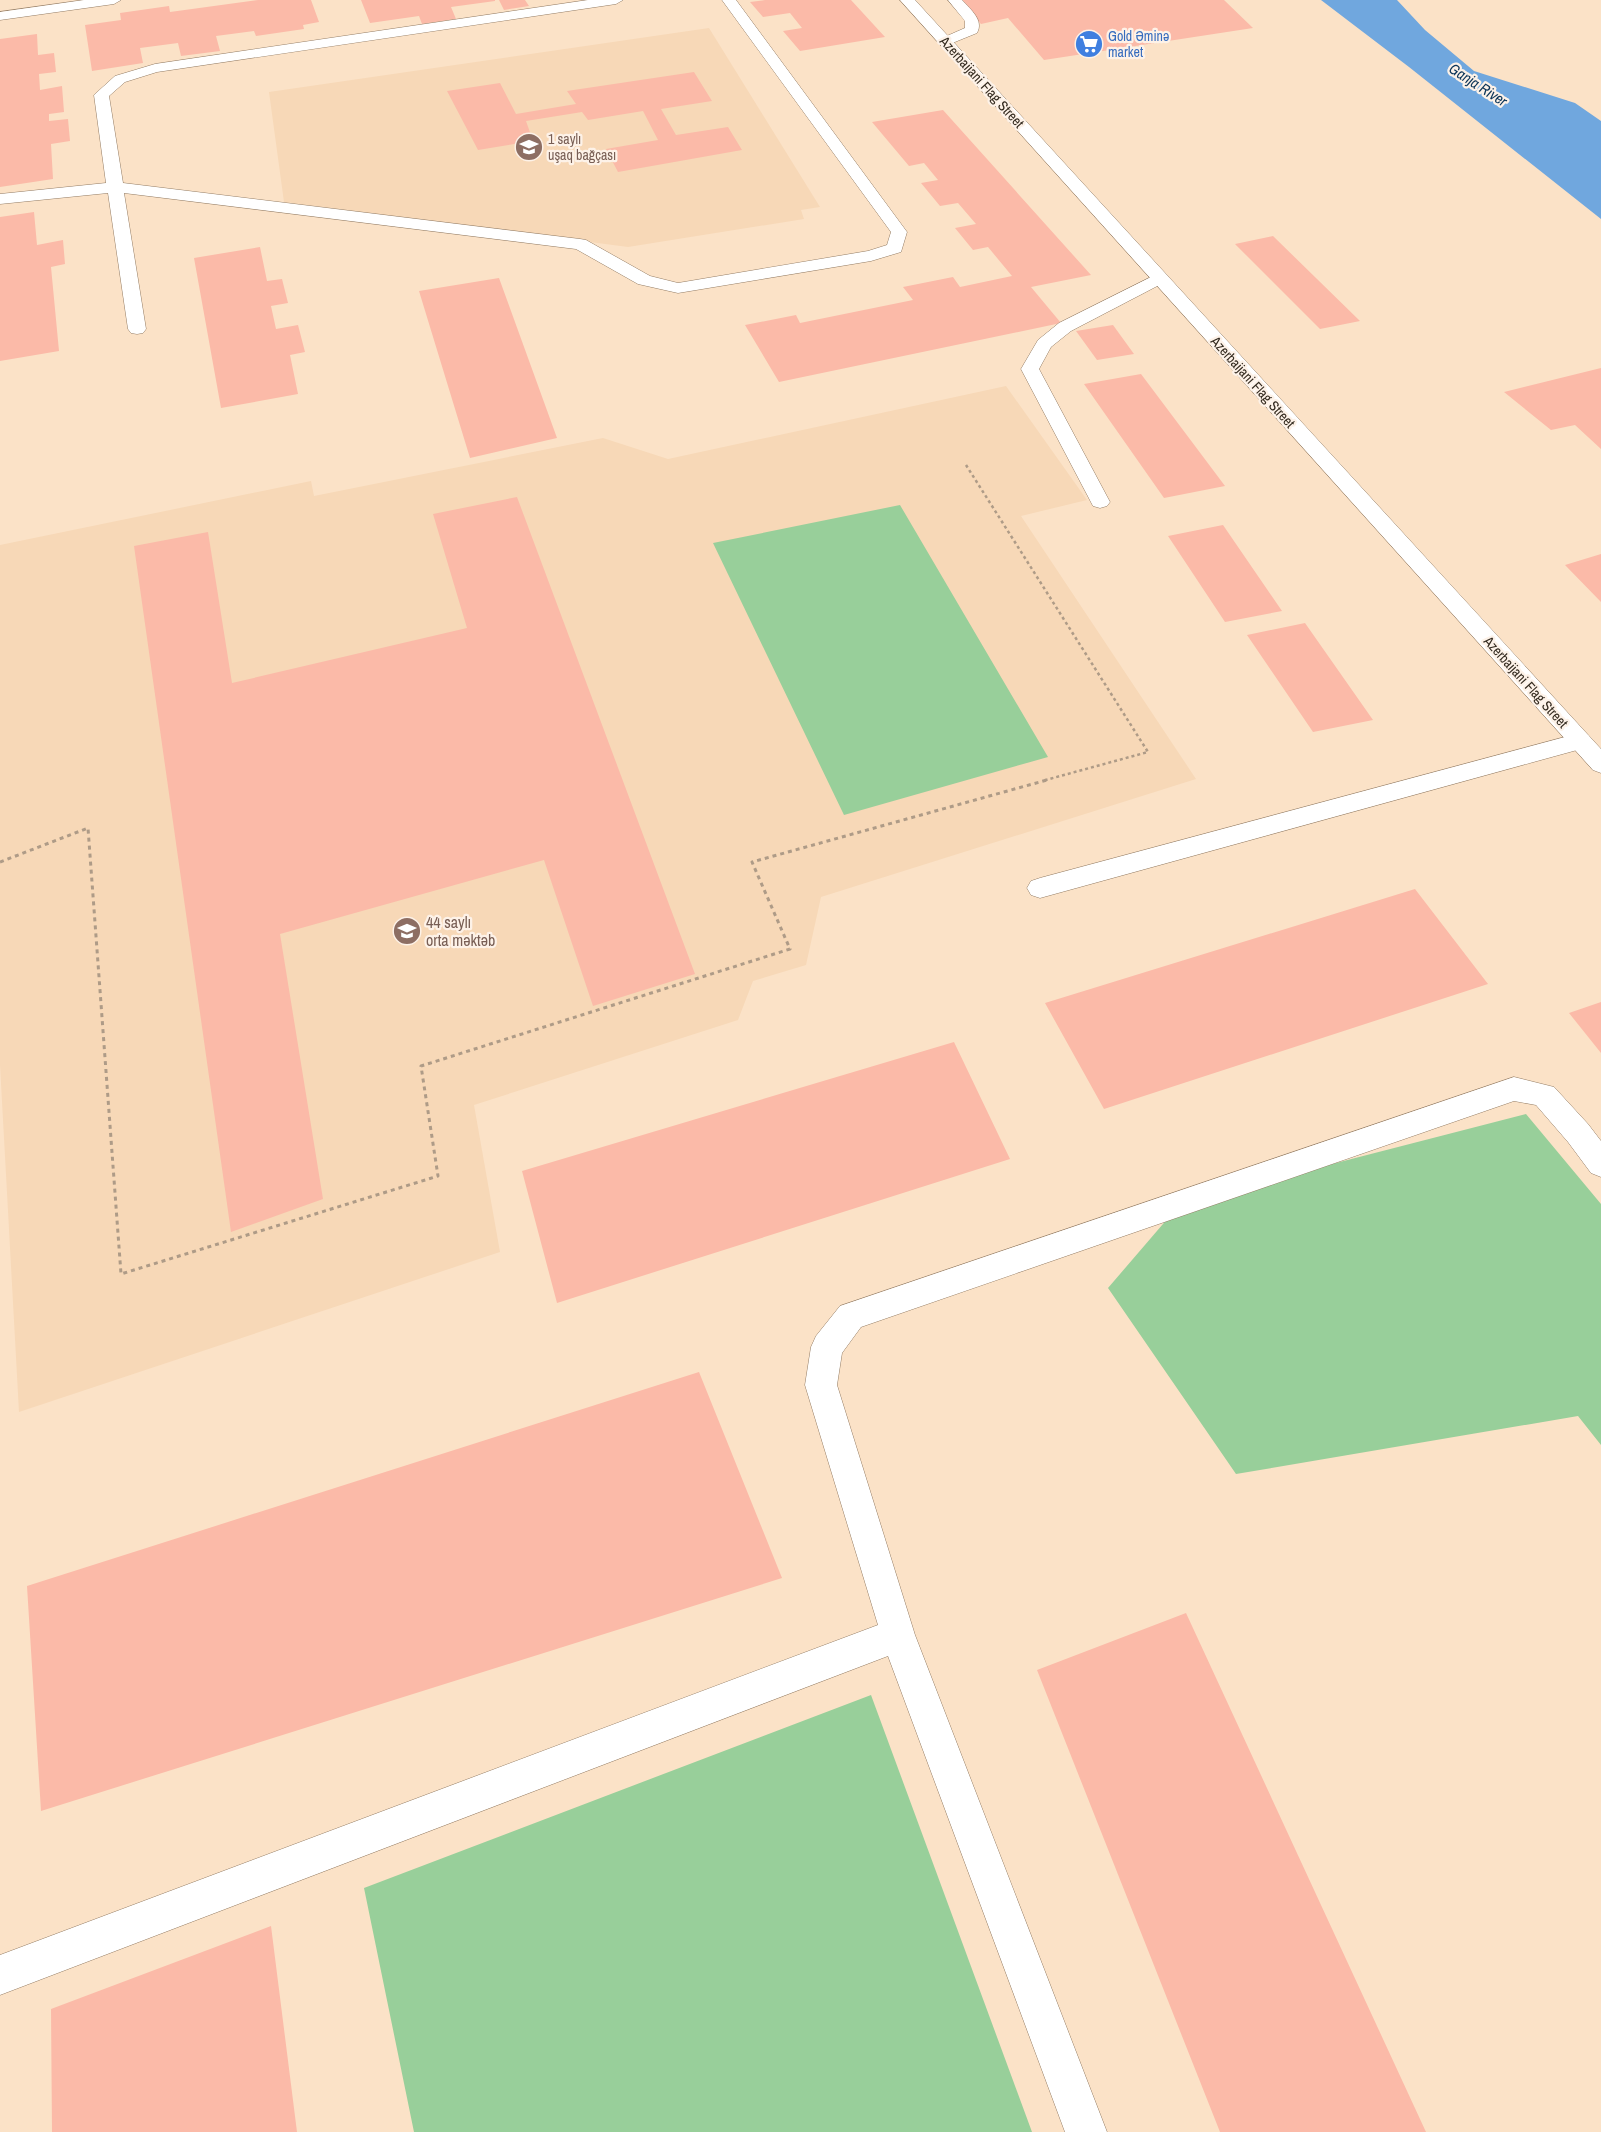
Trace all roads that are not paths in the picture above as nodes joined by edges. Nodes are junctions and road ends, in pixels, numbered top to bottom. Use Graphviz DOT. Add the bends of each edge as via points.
graph roads {
  1 [pos="114,0"];
  2 [pos="616,0"];
  3 [pos="729,0"];
  4 [pos="907,0"];
  5 [pos="955,0"];
  6 [pos="0,16"];
  7 [pos="945,42"];
  8 [pos="116,187"];
  9 [pos="0,199"];
  10 [pos="1158,278"];
  11 [pos="137,330"];
  12 [pos="1100,502"];
  13 [pos="1580,741"];
  14 [pos="1601,764"];
  15 [pos="1040,888"];
  16 [pos="1601,1164"];
  17 [pos="898,1635"];
  18 [pos="0,1975"];
  19 [pos="1086,2132"];
  1 -- 6 [label="street"];
  2 -- 8 [label="street" via="155,68 120,79 101,95"];
  3 -- 8 [label="street" via="898,232 896,248 872,256 678,288 644,280 580,244"];
  4 -- 7 [label="street, Azerbaijani Flag Street"];
  5 -- 7 [label="street" via="972,20 972,30"];
  7 -- 10 [label="street, Azerbaijani Flag Street"];
  8 -- 9 [label="street"];
  8 -- 11 [label="street"];
  10 -- 12 [label="street" via="1065,327 1044,344 1030,369"];
  10 -- 13 [label="street, Azerbaijani Flag Street"];
  13 -- 14 [label="street, Azerbaijani Flag Street"];
  13 -- 15 [label="street"];
  16 -- 17 [label="street" via="1544,1095 1514,1088 850,1316 827,1347 821,1385"];
  17 -- 18 [label="street"];
  17 -- 19 [label="street"];
}
